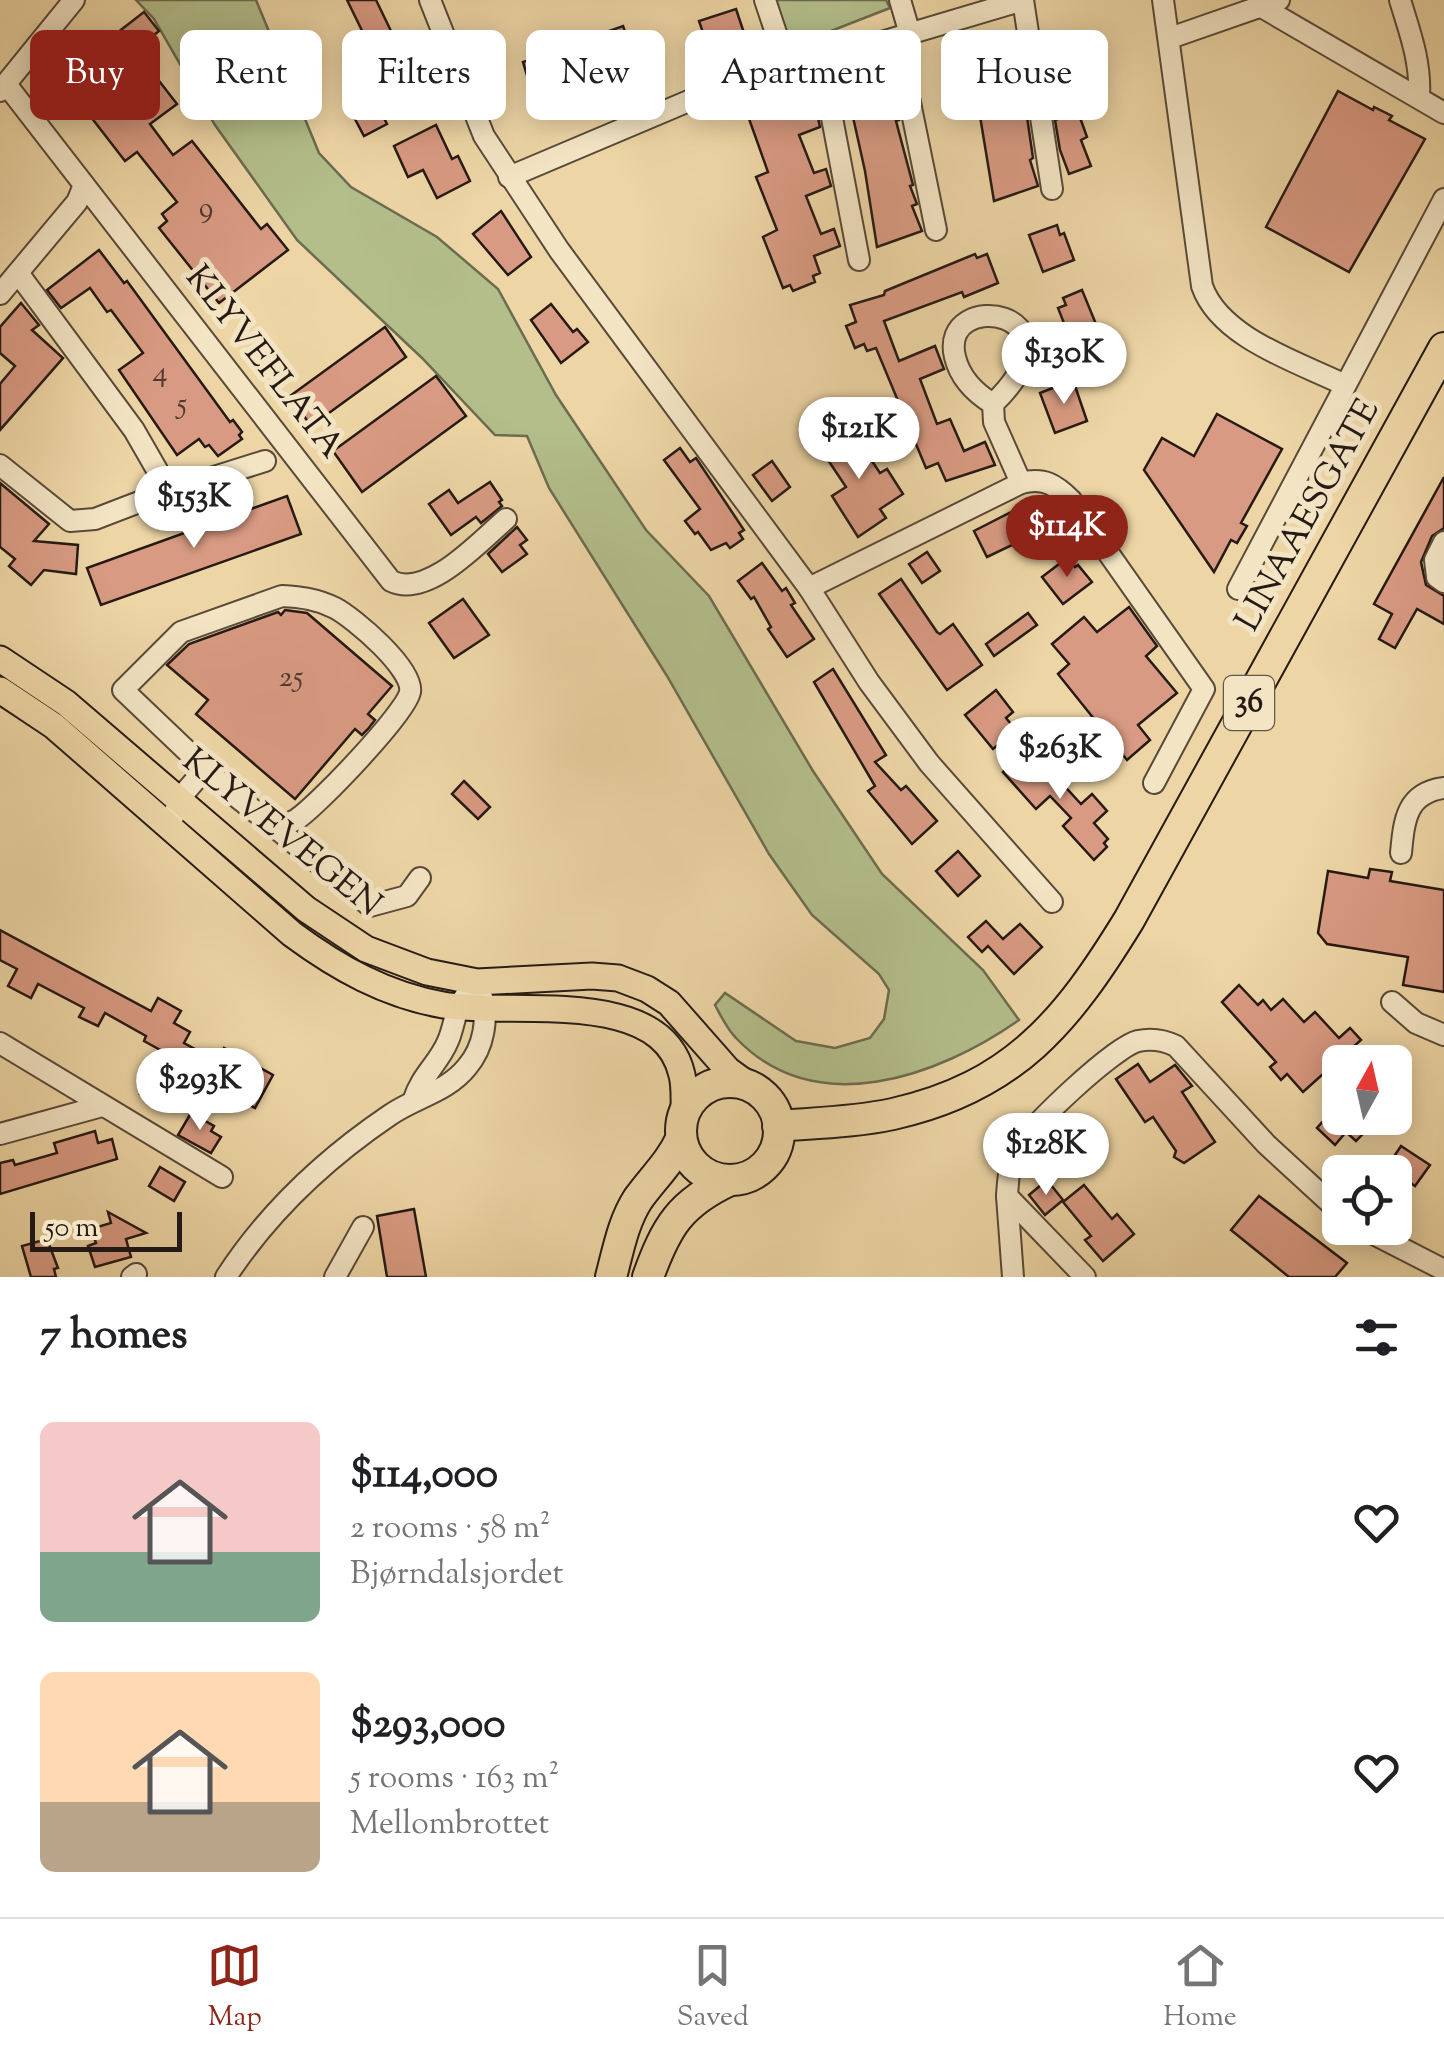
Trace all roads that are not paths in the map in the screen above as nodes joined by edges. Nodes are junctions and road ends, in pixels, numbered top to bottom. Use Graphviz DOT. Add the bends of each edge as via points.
graph roads {
  1 [pos="74,0"];
  2 [pos="430,0"];
  3 [pos="764,0"];
  4 [pos="900,0"];
  5 [pos="1023,0"];
  6 [pos="1163,0"];
  7 [pos="1400,0"];
  8 [pos="1270,3"];
  9 [pos="774,30"];
  10 [pos="902,30"];
  11 [pos="921,31"];
  12 [pos="1170,38"];
  13 [pos="3,87"];
  14 [pos="1419,96"];
  15 [pos="685,103"];
  16 [pos="1444,113"];
  17 [pos="832,120"];
  18 [pos="917,120"];
  19 [pos="509,178"];
  20 [pos="84,185"];
  21 [pos="1052,189"];
  22 [pos="1444,198"];
  23 [pos="936,230"];
  24 [pos="859,260"];
  25 [pos="18,273"];
  26 [pos="0,294"];
  27 [pos="1444,348"];
  28 [pos="1345,386"];
  29 [pos="993,404"];
  30 [pos="265,462"];
  31 [pos="0,466"];
  32 [pos="1021,483"];
  33 [pos="160,494"];
  34 [pos="506,519"];
  35 [pos="1444,542"];
  36 [pos="1444,582"];
  37 [pos="809,588"];
  38 [pos="1238,589"];
  39 [pos="0,659"];
  40 [pos="0,690"];
  41 [pos="205,769"];
  42 [pos="1154,783"];
  43 [pos="1444,788"];
  44 [pos="228,790"];
  45 [pos="180,798"];
  46 [pos="202,817"];
  47 [pos="169,828"];
  48 [pos="276,828"];
  49 [pos="1401,853"];
  50 [pos="420,878"];
  51 [pos="1052,902"];
  52 [pos="477,982"];
  53 [pos="1392,1002"];
  54 [pos="456,1007"];
  55 [pos="487,1010"];
  56 [pos="1444,1035"];
  57 [pos="0,1043"];
  58 [pos="750,1086"];
  59 [pos="414,1099"];
  60 [pos="102,1106"];
  61 [pos="682,1126"];
  62 [pos="778,1126"];
  63 [pos="0,1134"];
  64 [pos="222,1177"];
  65 [pos="730,1180"];
  66 [pos="1008,1196"];
  67 [pos="1322,1197"];
  68 [pos="363,1227"];
  69 [pos="1395,1245"];
  70 [pos="1444,1270"];
  71 [pos="226,1277"];
  72 [pos="336,1277"];
  73 [pos="611,1277"];
  74 [pos="648,1277"];
  75 [pos="1013,1277"];
  76 [pos="1084,1277"];
  1 -- 13 [label="street"];
  2 -- 19 [label="street" via="484,136"];
  3 -- 9 [label="street"];
  4 -- 10 [label="street"];
  5 -- 11 [label="street"];
  5 -- 21 [label="street"];
  6 -- 12 [label="street"];
  7 -- 14 [label="street" via="1419,63"];
  8 -- 12 [label="street"];
  8 -- 14 [label="street"];
  12 -- 28 [label="street" via="1209,306 1240,334"];
  13 -- 20 [label="street, KLYVEFLATA"];
  14 -- 16 [label="street"];
  15 -- 19 [label="street"];
  17 -- 24 [label="street"];
  18 -- 23 [label="street"];
  19 -- 37 [label="street"];
  20 -- 25 [label="street"];
  20 -- 34 [label="street, KLYVEFLATA" via="391,581 417,585 445,570"];
  22 -- 28 [label="street"];
  25 -- 26 [label="street"];
  25 -- 33 [label="street" via="134,430 157,470"];
  27 -- 62 [label="highway, LINAAESGATE / 36" via="1148,887 1070,1010 1015,1062 946,1098 892,1114"];
  28 -- 38 [label="street"];
  29 -- 32 [label="street" via="994,422"];
  30 -- 33 [label="street, KLYVEFLATA"];
  31 -- 33 [label="street, KLYVEFLATA" via="70,521 95,520"];
  32 -- 37 [label="street"];
  32 -- 42 [label="street" via="1045,481 1072,500 1204,689"];
  35 -- 36 [label="street" via="1434,570"];
  37 -- 51 [label="street" via="929,763"];
  39 -- 45 [label="main road, KLYVEVEGEN" via="66,703"];
  40 -- 47 [label="main road, KLYVEVEGEN" via="54,726"];
  41 -- 44 [label="street"];
  41 -- 45 [label="street"];
  41 -- 48 [label="street" via="123,690 180,632 282,596 310,598 362,628 404,670 410,694 324,796"];
  43 -- 49 [label="street" via="1422,794 1404,816"];
  44 -- 46 [label="street"];
  44 -- 48 [label="street"];
  45 -- 46 [label="main road, KLYVEVEGEN"];
  45 -- 47 [label="street"];
  46 -- 47 [label="street"];
  46 -- 52 [label="main road, KLYVEVEGEN" via="350,939 399,963"];
  47 -- 54 [label="main road, KLYVEVEGEN" via="321,956 388,990"];
  48 -- 50 [label="street" via="370,906 407,896"];
  52 -- 54 [label="street"];
  52 -- 55 [label="street"];
  52 -- 58 [label="main road, KLYVEVEGEN" via="592,976 647,989 684,1016 716,1058"];
  53 -- 56 [label="street"];
  54 -- 55 [label="main road, KLYVEVEGEN"];
  54 -- 59 [label="street" via="446,1044"];
  55 -- 59 [label="street" via="470,1064 436,1093"];
  55 -- 61 [label="main road, KLYVEVEGEN" via="587,1010 648,1028 682,1073"];
  57 -- 60 [label="street"];
  58 -- 61 [label="highway" via="734,1082 704,1089"];
  58 -- 62 [label="highway" via="769,1102"];
  59 -- 71 [label="street" via="309,1177 269,1217"];
  60 -- 63 [label="street"];
  60 -- 64 [label="street"];
  61 -- 65 [label="highway" via="693,1164"];
  61 -- 73 [label="highway" via="674,1155 626,1221"];
  62 -- 65 [label="highway" via="766,1164"];
  65 -- 74 [label="highway" via="678,1215"];
  66 -- 67 [label="street" via="1012,1160 1029,1132 1114,1054 1138,1041 1167,1042 1186,1056"];
  66 -- 75 [label="street"];
  66 -- 76 [label="street"];
  68 -- 72 [label="street"];
  69 -- 70 [label="street"];
}
